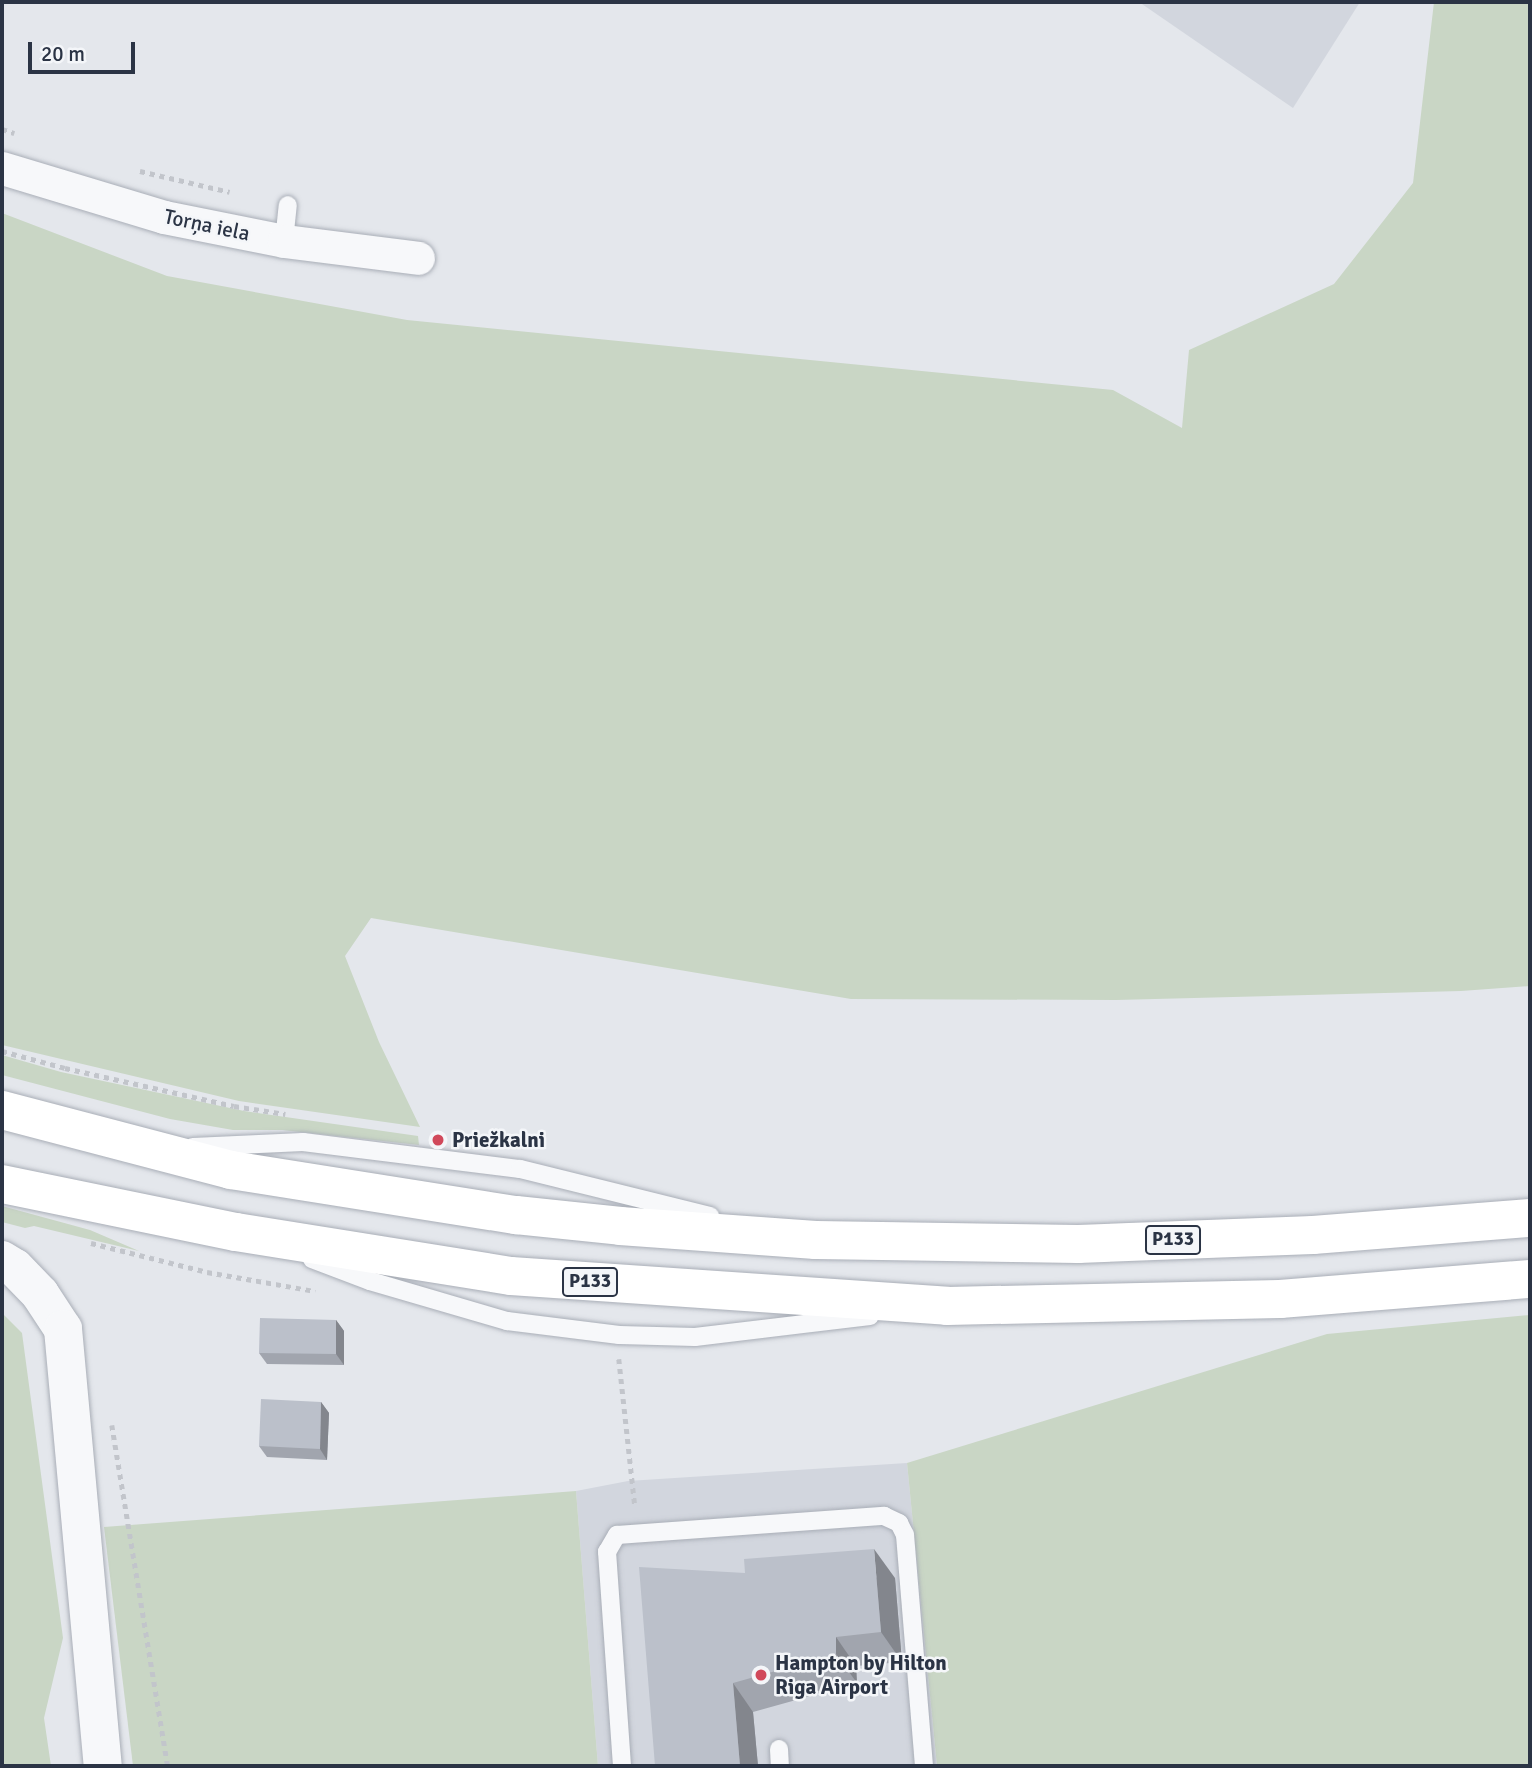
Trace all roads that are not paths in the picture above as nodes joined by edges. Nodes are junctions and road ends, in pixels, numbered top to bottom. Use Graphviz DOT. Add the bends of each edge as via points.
graph roads {
  1 [pos="2,168"];
  2 [pos="288,205"];
  3 [pos="284,242"];
  4 [pos="418,258"];
  5 [pos="2,1110"];
  6 [pos="2,1184"];
  7 [pos="1530,1218"];
  8 [pos="236,1232"];
  9 [pos="2,1260"];
  10 [pos="1530,1279"];
  11 [pos="947,1306"];
  12 [pos="103,1766"];
  13 [pos="622,1766"];
  14 [pos="924,1766"];
  1 -- 3 [label="street, Torņa iela" via="164,217"];
  2 -- 3 [label="lane"];
  3 -- 4 [label="street, Torņa iela"];
  5 -- 7 [label="main road, P133" via="231,1170 516,1215 816,1240 1078,1244 1313,1235"];
  6 -- 8 [label="main road, P133"];
  8 -- 11 [label="main road, P133" via="510,1276"];
  8 -- 11 [label="lane" via="370,1281 507,1321 619,1335 695,1337"];
  9 -- 12 [label="street" via="40,1294 63,1329"];
  10 -- 11 [label="main road, P133" via="1280,1299"];
  13 -- 14 [label="lane" via="607,1552 617,1535 884,1516 899,1523 905,1535"];
}
